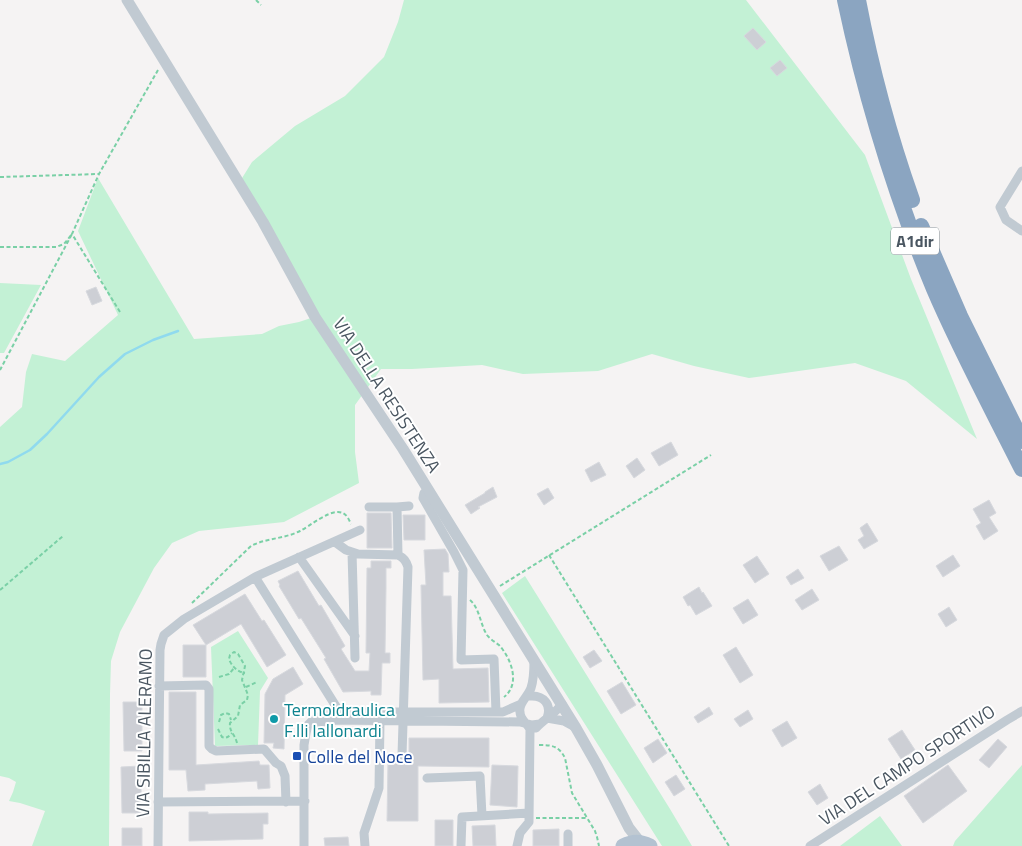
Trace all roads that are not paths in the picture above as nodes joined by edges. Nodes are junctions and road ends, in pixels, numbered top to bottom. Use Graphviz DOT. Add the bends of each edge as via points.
graph roads {
  1 [pos="127,0"];
  2 [pos="845,0"];
  3 [pos="858,0"];
  4 [pos="1022,171"];
  5 [pos="1022,232"];
  6 [pos="1022,441"];
  7 [pos="1022,469"];
  8 [pos="428,490"];
  9 [pos="409,506"];
  10 [pos="369,507"];
  11 [pos="397,507"];
  12 [pos="358,531"];
  13 [pos="335,542"];
  14 [pos="352,552"];
  15 [pos="398,555"];
  16 [pos="299,557"];
  17 [pos="255,576"];
  18 [pos="355,636"];
  19 [pos="355,658"];
  20 [pos="534,660"];
  21 [pos="159,686"];
  22 [pos="553,690"];
  23 [pos="525,700"];
  24 [pos="562,704"];
  25 [pos="1022,711"];
  26 [pos="340,712"];
  27 [pos="496,712"];
  28 [pos="404,716"];
  29 [pos="345,720"];
  30 [pos="380,721"];
  31 [pos="543,721"];
  32 [pos="526,723"];
  33 [pos="576,728"];
  34 [pos="306,733"];
  35 [pos="530,744"];
  36 [pos="402,755"];
  37 [pos="427,778"];
  38 [pos="305,801"];
  39 [pos="158,802"];
  40 [pos="286,802"];
  41 [pos="618,808"];
  42 [pos="482,816"];
  43 [pos="529,816"];
  44 [pos="568,834"];
  45 [pos="645,844"];
  46 [pos="158,846"];
  47 [pos="304,846"];
  48 [pos="364,846"];
  49 [pos="461,846"];
  50 [pos="517,846"];
  51 [pos="568,846"];
  52 [pos="622,846"];
  53 [pos="810,846"];
  1 -- 8 [label="street, VIA DELLA RESISTENZA" via="263,222 314,317"];
  2 -- 7 [label="highway, A1dir" via="874,121 911,229 948,320"];
  3 -- 6 [label="highway, A1dir" via="874,76 919,218 960,316"];
  4 -- 5 [label="street" via="1000,207 1006,220"];
  8 -- 20 [label="street, VIA DELLA RESISTENZA"];
  8 -- 27 [label="street" via="423,498 463,570 461,660 494,659"];
  9 -- 11 [label="street"];
  10 -- 11 [label="street"];
  11 -- 15 [label="street"];
  12 -- 13 [label="street, VIA SIBILLA ALERAMO"];
  13 -- 14 [label="street"];
  13 -- 16 [label="street, VIA SIBILLA ALERAMO"];
  14 -- 15 [label="street"];
  14 -- 18 [label="street"];
  15 -- 28 [label="street" via="404,558 408,568"];
  16 -- 17 [label="street, VIA SIBILLA ALERAMO"];
  16 -- 18 [label="street"];
  17 -- 21 [label="street, VIA SIBILLA ALERAMO" via="184,619 164,635 160,644"];
  17 -- 26 [label="street"];
  18 -- 19 [label="street"];
  20 -- 22 [label="street, VIA DELLA RESISTENZA"];
  20 -- 23 [label="street" via="533,682"];
  21 -- 39 [label="street, VIA SIBILLA ALERAMO"];
  21 -- 40 [label="street" via="206,685 209,690 209,746 216,751 267,751 285,776"];
  22 -- 23 [label="street" via="536,692"];
  22 -- 24 [label="street, VIA DELLA RESISTENZA"];
  23 -- 27 [label="street" via="509,710"];
  23 -- 31 [label="street" via="540,697 546,702 549,711"];
  23 -- 32 [label="street" via="520,714"];
  24 -- 31 [label="street"];
  24 -- 33 [label="street, VIA DELLA RESISTENZA"];
  25 -- 53 [label="street, VIA DEL CAMPO SPORTIVO"];
  26 -- 28 [label="street"];
  26 -- 29 [label="street"];
  26 -- 34 [label="street" via="313,720"];
  27 -- 28 [label="street"];
  28 -- 30 [label="street"];
  28 -- 32 [label="street"];
  28 -- 36 [label="street"];
  29 -- 30 [label="street"];
  29 -- 34 [label="street" via="320,722"];
  30 -- 48 [label="street" via="379,788 364,833"];
  31 -- 32 [label="street" via="532,725"];
  31 -- 33 [label="street" via="564,721"];
  31 -- 35 [label="street" via="534,731"];
  32 -- 35 [label="street" via="530,729"];
  33 -- 41 [label="street, VIA DELLA RESISTENZA"];
  34 -- 38 [label="street"];
  35 -- 43 [label="street"];
  37 -- 42 [label="street" via="480,776"];
  38 -- 40 [label="street"];
  38 -- 47 [label="street"];
  39 -- 40 [label="street"];
  39 -- 46 [label="street, VIA SIBILLA ALERAMO"];
  41 -- 45 [label="street, VIA DELLA RESISTENZA" via="629,828"];
  41 -- 52 [label="street, VIA DELLA RESISTENZA" via="623,831"];
  42 -- 43 [label="street"];
  42 -- 49 [label="street" via="462,817"];
  43 -- 50 [label="street"];
  44 -- 51 [label="street"];
  45 -- 52 [label="main road"];
}
